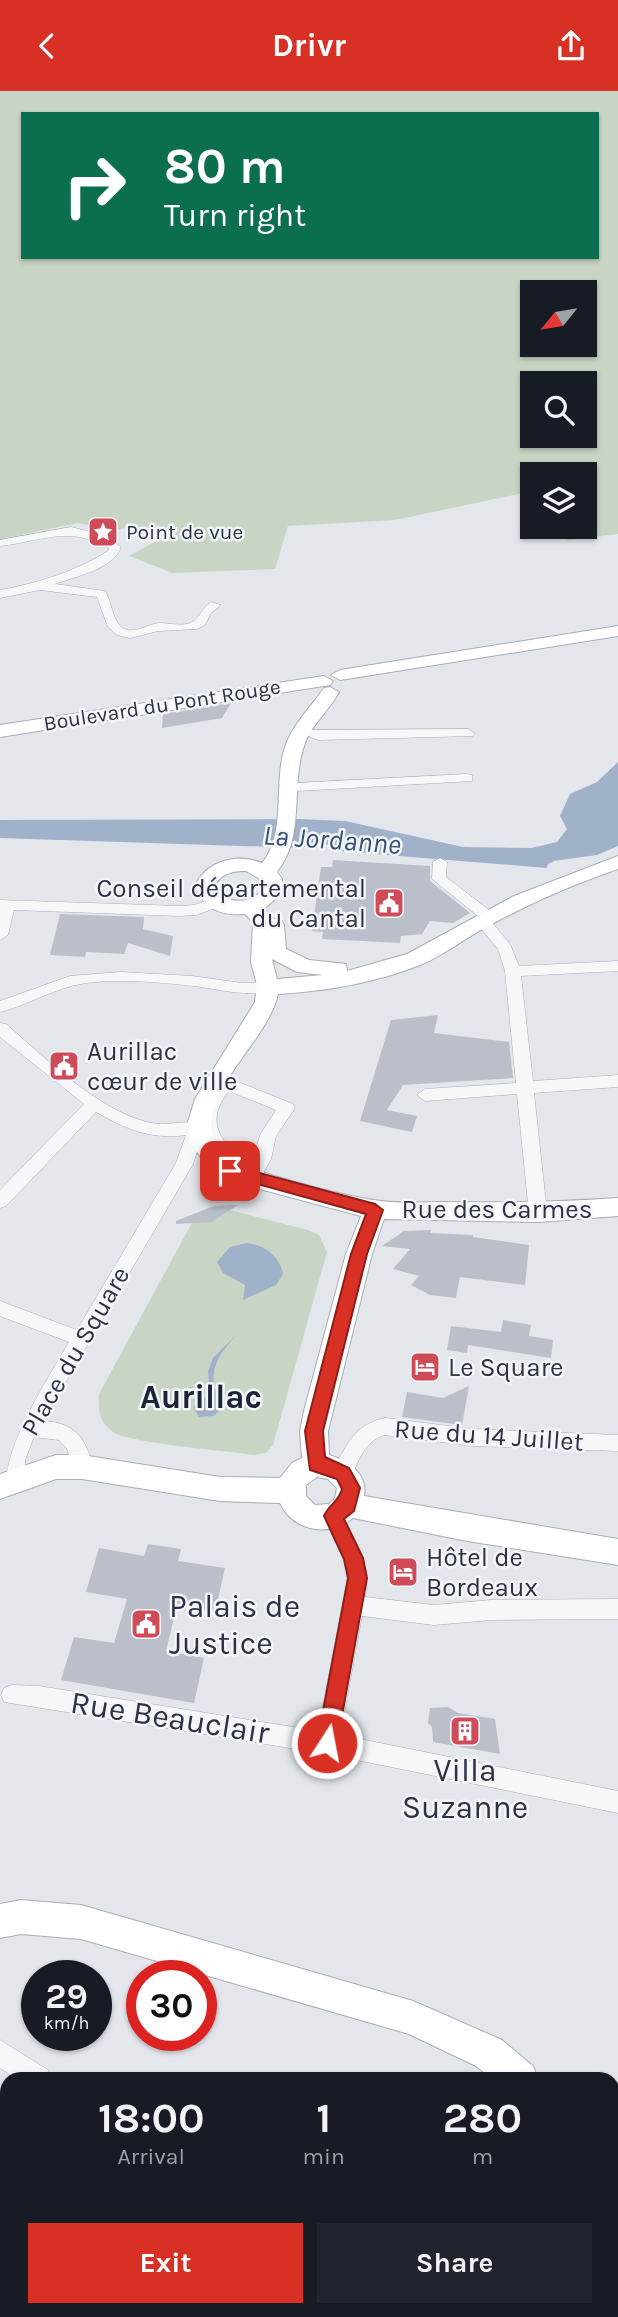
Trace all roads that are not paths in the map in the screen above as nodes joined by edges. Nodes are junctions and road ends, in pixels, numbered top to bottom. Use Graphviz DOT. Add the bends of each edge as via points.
graph roads {
  1 [pos="0,543"];
  2 [pos="40,586"];
  3 [pos="0,594"];
  4 [pos="215,605"];
  5 [pos="618,631"];
  6 [pos="412,665"];
  7 [pos="329,688"];
  8 [pos="353,689"];
  9 [pos="0,731"];
  10 [pos="468,733"];
  11 [pos="303,745"];
  12 [pos="467,778"];
  13 [pos="291,788"];
  14 [pos="440,862"];
  15 [pos="618,862"];
  16 [pos="267,872"];
  17 [pos="216,903"];
  18 [pos="258,903"];
  19 [pos="4,905"];
  20 [pos="484,918"];
  21 [pos="0,935"];
  22 [pos="277,953"];
  23 [pos="618,966"];
  24 [pos="513,971"];
  25 [pos="269,987"];
  26 [pos="0,1007"];
  27 [pos="0,1028"];
  28 [pos="618,1081"];
  29 [pos="526,1087"];
  30 [pos="425,1095"];
  31 [pos="95,1103"];
  32 [pos="287,1108"];
  33 [pos="197,1128"];
  34 [pos="0,1201"];
  35 [pos="334,1201"];
  36 [pos="618,1207"];
  37 [pos="375,1210"];
  38 [pos="538,1213"];
  39 [pos="359,1254"];
  40 [pos="0,1308"];
  41 [pos="81,1339"];
  42 [pos="28,1429"];
  43 [pos="618,1443"];
  44 [pos="316,1465"];
  45 [pos="82,1467"];
  46 [pos="343,1473"];
  47 [pos="8,1483"];
  48 [pos="290,1491"];
  49 [pos="340,1511"];
  50 [pos="618,1552"];
  51 [pos="353,1605"];
  52 [pos="618,1609"];
  53 [pos="4,1695"];
  54 [pos="327,1743"];
  55 [pos="618,1802"];
  56 [pos="0,1921"];
  57 [pos="0,2053"];
  58 [pos="28,2072"];
  59 [pos="512,2072"];
  1 -- 2 [label="street" via="80,530 114,547 113,553 92,566"];
  2 -- 3 [label="street"];
  2 -- 4 [label="street" via="101,594 113,626 132,635 158,627 197,625"];
  5 -- 6 [label="main road"];
  6 -- 7 [label="main road"];
  6 -- 8 [label="main road"];
  7 -- 8 [label="main road"];
  7 -- 9 [label="main road, Boulevard du Pont Rouge"];
  7 -- 11 [label="main road"];
  8 -- 11 [label="main road" via="335,703"];
  10 -- 11 [label="street" via="318,736"];
  11 -- 13 [label="main road"];
  12 -- 13 [label="street"];
  13 -- 16 [label="main road" via="281,853"];
  14 -- 20 [label="street" via="439,879"];
  15 -- 20 [label="main road"];
  16 -- 17 [label="main road" via="239,865 219,869 205,886"];
  16 -- 18 [label="main road" via="274,886"];
  17 -- 18 [label="main road" via="238,908"];
  17 -- 19 [label="street" via="180,911"];
  18 -- 22 [label="main road" via="274,912"];
  18 -- 25 [label="main road" via="263,920 261,968"];
  19 -- 21 [label="street"];
  20 -- 22 [label="main road" via="394,956 331,970 305,967"];
  20 -- 24 [label="street" via="505,947"];
  20 -- 25 [label="main road" via="417,958 389,968"];
  22 -- 25 [label="main road"];
  23 -- 24 [label="street"];
  24 -- 29 [label="street"];
  25 -- 26 [label="street" via="121,977 70,981"];
  25 -- 33 [label="main road" via="263,1009 201,1108"];
  27 -- 31 [label="street"];
  28 -- 29 [label="street"];
  29 -- 30 [label="street"];
  29 -- 38 [label="street"];
  31 -- 33 [label="street" via="140,1128"];
  31 -- 34 [label="street"];
  32 -- 32 [label="street" via="268,1135 256,1170 229,1158 212,1135 210,1105 226,1083"];
  33 -- 35 [label="main road, Rue des Carmes" via="206,1149 230,1171"];
  33 -- 41 [label="street, Place du Square" via="184,1164"];
  35 -- 37 [label="main road, Rue des Carmes"];
  35 -- 39 [label="main road" via="351,1225"];
  36 -- 38 [label="main road, Rue des Carmes"];
  37 -- 38 [label="main road, Rue des Carmes"];
  37 -- 39 [label="main road"];
  39 -- 44 [label="main road" via="317,1411"];
  40 -- 41 [label="street"];
  41 -- 42 [label="street, Place du Square"];
  42 -- 45 [label="street" via="68,1434 79,1448"];
  42 -- 47 [label="street, Place du Square"];
  43 -- 46 [label="street, Rue du 14 Juillet" via="460,1437 387,1426 361,1440"];
  44 -- 46 [label="main road"];
  44 -- 48 [label="main road" via="296,1475"];
  45 -- 47 [label="main road, Place du Square" via="56,1467"];
  45 -- 48 [label="main road, Place du Square" via="220,1489"];
  46 -- 49 [label="main road" via="351,1488"];
  48 -- 49 [label="main road" via="296,1508 304,1514 323,1518"];
  49 -- 50 [label="main road"];
  49 -- 51 [label="street" via="358,1578"];
  51 -- 52 [label="street" via="434,1615"];
  51 -- 54 [label="street"];
  53 -- 54 [label="street, Rue Beauclair" via="39,1696"];
  54 -- 55 [label="street, Rue Beauclair"];
  56 -- 59 [label="main road" via="22,1917 81,1922 413,2018 489,2053"];
  57 -- 58 [label="street"];
}
